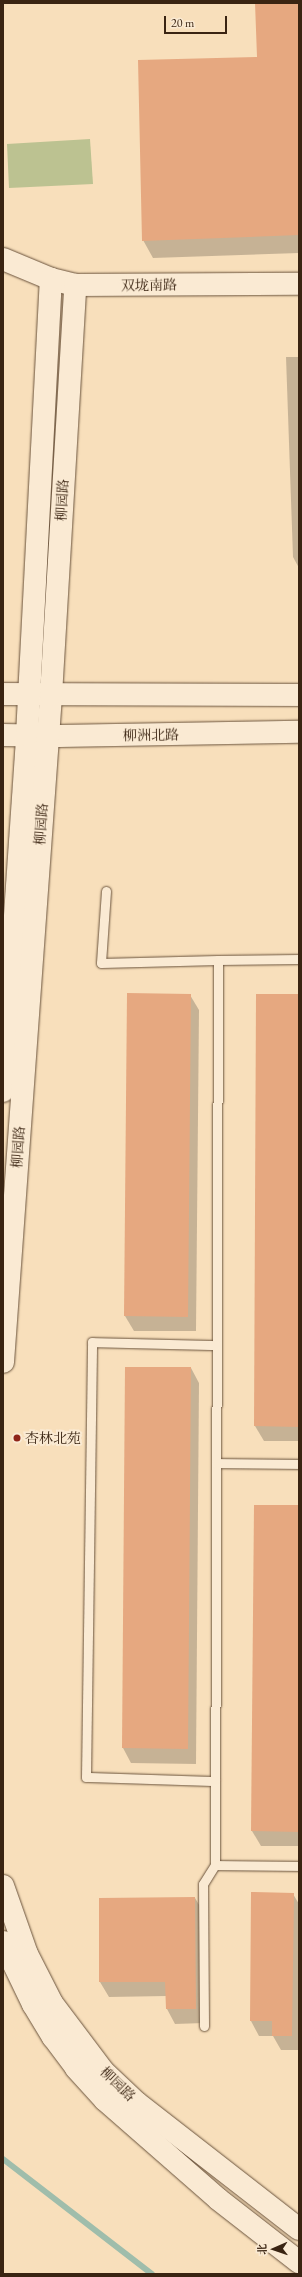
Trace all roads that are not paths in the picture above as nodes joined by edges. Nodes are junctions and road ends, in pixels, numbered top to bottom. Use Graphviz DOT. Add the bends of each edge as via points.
graph roads {
  1 [pos="3,259"];
  2 [pos="51,279"];
  3 [pos="299,284"];
  4 [pos="75,285"];
  5 [pos="3,694"];
  6 [pos="29,694"];
  7 [pos="51,695"];
  8 [pos="299,695"];
  9 [pos="299,732"];
  10 [pos="3,735"];
  11 [pos="37,736"];
  12 [pos="106,892"];
  13 [pos="299,959"];
  14 [pos="218,960"];
  15 [pos="3,1091"];
  16 [pos="216,1345"];
  17 [pos="3,1362"];
  18 [pos="216,1463"];
  19 [pos="299,1464"];
  20 [pos="215,1781"];
  21 [pos="215,1865"];
  22 [pos="299,1866"];
  23 [pos="3,1886"];
  24 [pos="3,1942"];
  25 [pos="204,2026"];
  26 [pos="299,2230"];
  27 [pos="299,2262"];
  1 -- 2 [label="street, 双垅南路"];
  2 -- 4 [label="street, 双垅南路"];
  2 -- 6 [label="street, 柳园路"];
  3 -- 4 [label="street, 双垅南路"];
  4 -- 7 [label="street, 柳园路"];
  5 -- 6 [label="street"];
  6 -- 7 [label="street"];
  6 -- 11 [label="street, 柳园路"];
  7 -- 8 [label="street"];
  7 -- 11 [label="street, 柳园路"];
  9 -- 11 [label="street, 柳洲北路"];
  10 -- 11 [label="street, 柳洲北路"];
  11 -- 15 [label="street, 柳园路"];
  11 -- 17 [label="street, 柳园路"];
  12 -- 14 [label="lane" via="101,963"];
  13 -- 14 [label="lane"];
  14 -- 16 [label="lane"];
  16 -- 18 [label="lane"];
  16 -- 20 [label="lane" via="92,1342 86,1777"];
  18 -- 19 [label="lane"];
  18 -- 20 [label="lane"];
  20 -- 21 [label="lane"];
  21 -- 22 [label="lane"];
  21 -- 25 [label="lane" via="203,1884"];
  23 -- 26 [label="street, 柳园路" via="27,1954 52,2003 103,2071 137,2103"];
  24 -- 27 [label="street, 柳园路" via="32,2004 76,2068 105,2100 212,2194"];
}
